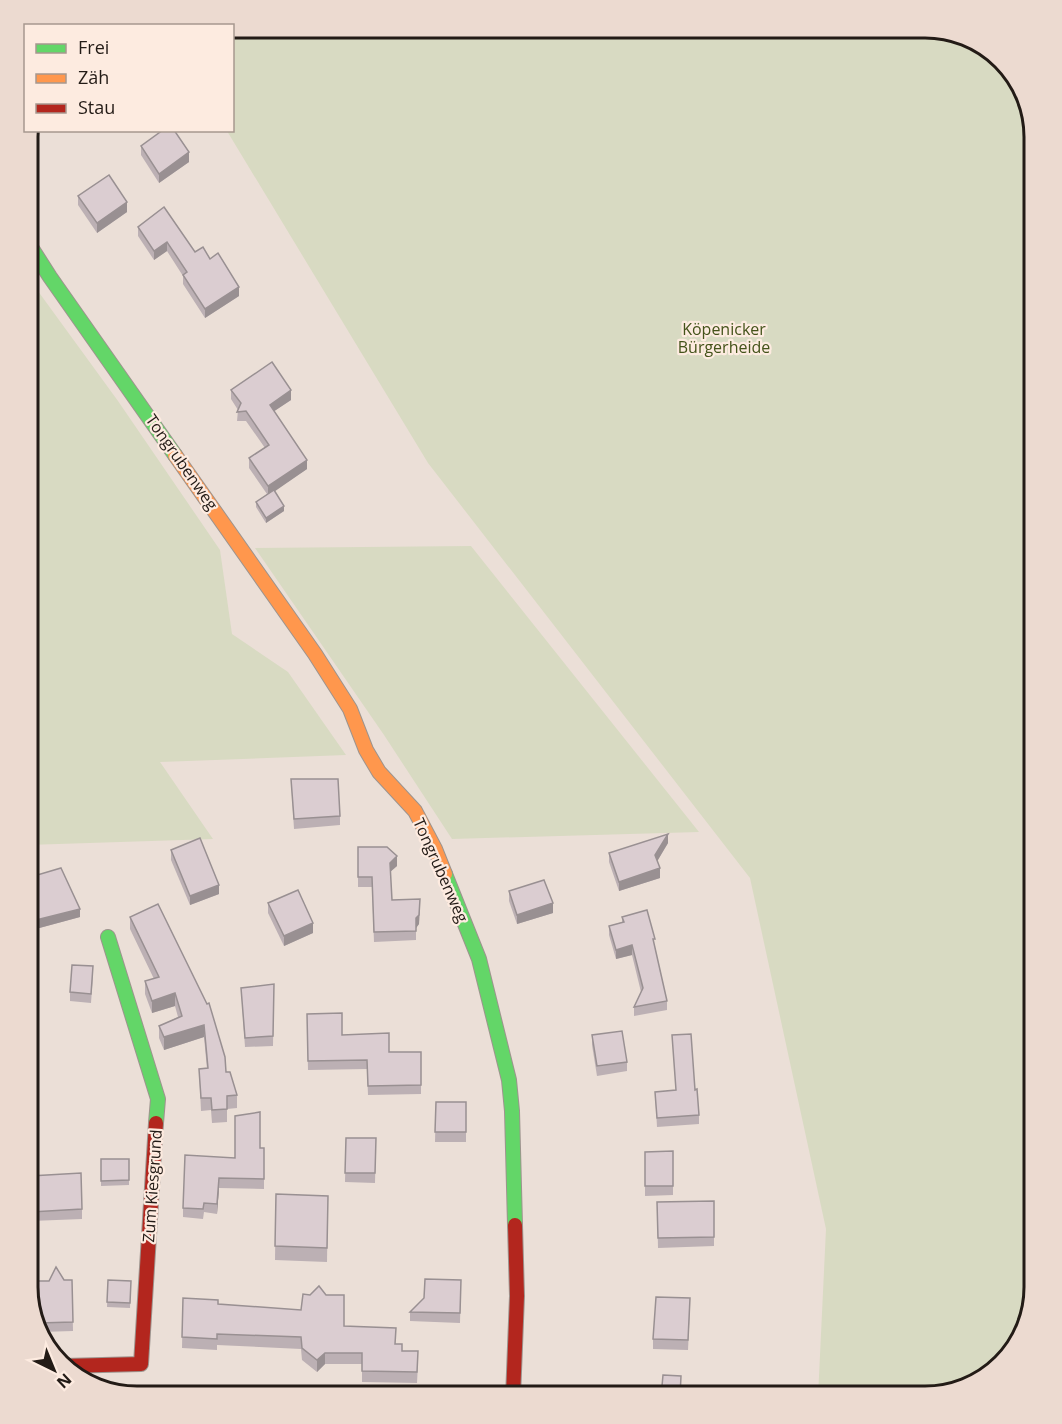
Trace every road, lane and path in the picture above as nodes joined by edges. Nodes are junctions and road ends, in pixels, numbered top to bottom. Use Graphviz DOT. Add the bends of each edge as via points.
graph roads {
  1 [pos="38,259"];
  2 [pos="108,937"];
  3 [pos="84,1365"];
  4 [pos="513,1386"];
  1 -- 4 [label="street, Tongrubenweg" via="315,654 350,709 379,772 419,818 453,890 479,959 509,1080 517,1296"];
  2 -- 3 [label="street, Zum Kiesgrund" via="158,1099 141,1364"];
}
